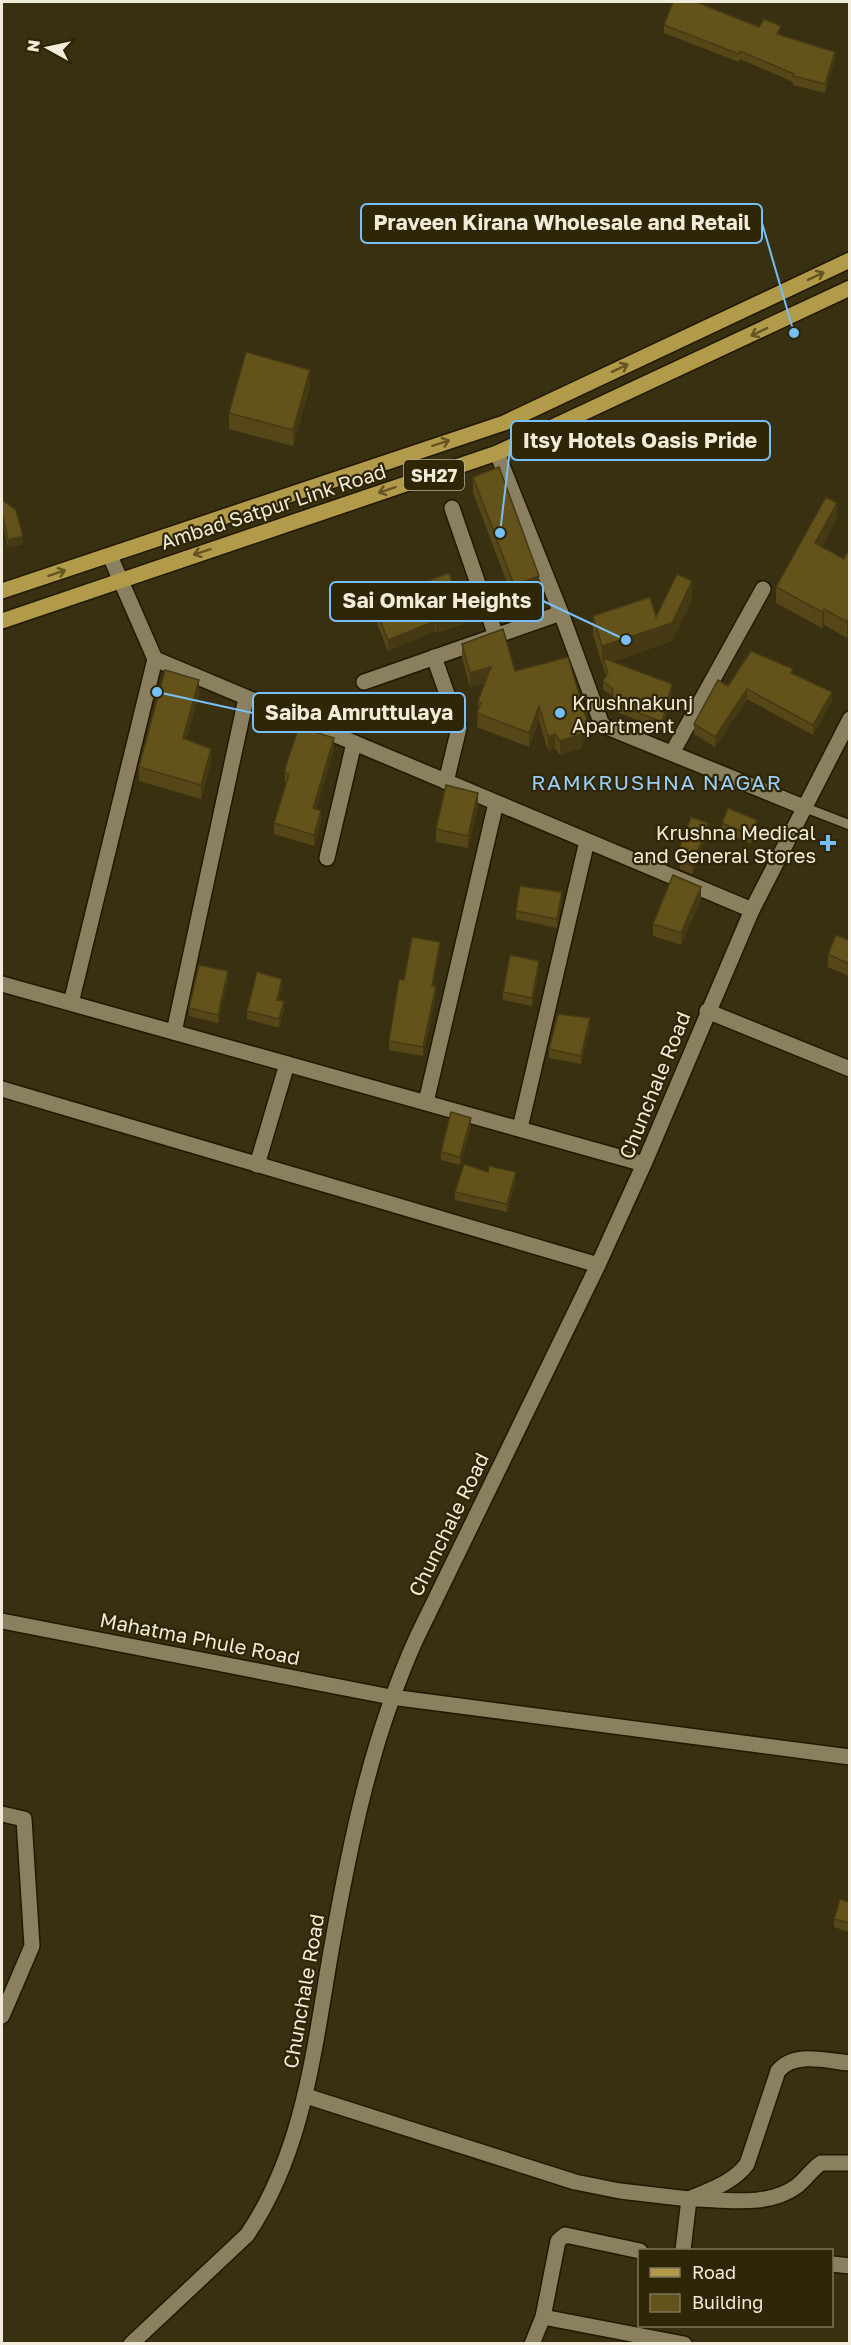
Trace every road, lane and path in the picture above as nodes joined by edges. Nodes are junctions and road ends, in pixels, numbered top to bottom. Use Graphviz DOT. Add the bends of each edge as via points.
graph roads {
  1 [pos="849,260"];
  2 [pos="849,288"];
  3 [pos="497,453"];
  4 [pos="452,508"];
  5 [pos="110,556"];
  6 [pos="119,580"];
  7 [pos="763,589"];
  8 [pos="2,591"];
  9 [pos="561,613"];
  10 [pos="2,621"];
  11 [pos="496,636"];
  12 [pos="434,657"];
  13 [pos="155,659"];
  14 [pos="363,682"];
  15 [pos="246,698"];
  16 [pos="849,719"];
  17 [pos="354,743"];
  18 [pos="672,753"];
  19 [pos="446,782"];
  20 [pos="496,803"];
  21 [pos="806,808"];
  22 [pos="849,825"];
  23 [pos="587,841"];
  24 [pos="327,858"];
  25 [pos="752,910"];
  26 [pos="2,984"];
  27 [pos="70,1004"];
  28 [pos="707,1011"];
  29 [pos="174,1032"];
  30 [pos="287,1064"];
  31 [pos="849,1069"];
  32 [pos="2,1089"];
  33 [pos="426,1102"];
  34 [pos="520,1128"];
  35 [pos="644,1164"];
  36 [pos="257,1165"];
  37 [pos="598,1265"];
  38 [pos="2,1621"];
  39 [pos="391,1697"];
  40 [pos="849,1757"];
  41 [pos="2,1814"];
  42 [pos="2,2016"];
  43 [pos="849,2063"];
  44 [pos="306,2096"];
  45 [pos="849,2163"];
  46 [pos="689,2199"];
  47 [pos="683,2249"];
  48 [pos="638,2251"];
  49 [pos="833,2264"];
  50 [pos="849,2266"];
  51 [pos="543,2317"];
  52 [pos="131,2343"];
  53 [pos="532,2343"];
  54 [pos="684,2343"];
  5 -- 1 [label="main road, Ambad Satpur Link Road, one-way" via="504,423"];
  2 -- 3 [label="main road, Ambad Satpur Link Road / SH27, one-way"];
  3 -- 6 [label="main road, Ambad Satpur Link Road / SH27, one-way"];
  3 -- 9 [label="street"];
  4 -- 11 [label="street"];
  5 -- 6 [label="street"];
  8 -- 5 [label="main road, Ambad Satpur Link Road, one-way"];
  6 -- 10 [label="main road, Ambad Satpur Link Road / SH27"];
  6 -- 13 [label="street"];
  7 -- 18 [label="street"];
  9 -- 11 [label="street"];
  9 -- 18 [label="street" via="602,725"];
  11 -- 12 [label="street"];
  12 -- 14 [label="street"];
  12 -- 19 [label="street" via="459,728"];
  13 -- 15 [label="street"];
  13 -- 27 [label="street"];
  15 -- 17 [label="street"];
  15 -- 29 [label="street"];
  16 -- 21 [label="street, Chunchale Road"];
  17 -- 19 [label="street"];
  17 -- 24 [label="street"];
  18 -- 21 [label="street"];
  19 -- 20 [label="street"];
  20 -- 23 [label="street"];
  20 -- 33 [label="street"];
  21 -- 22 [label="lane"];
  21 -- 25 [label="street, Chunchale Road"];
  23 -- 25 [label="street"];
  23 -- 34 [label="street"];
  25 -- 28 [label="street, Chunchale Road"];
  26 -- 27 [label="street"];
  27 -- 29 [label="street"];
  28 -- 31 [label="street"];
  28 -- 35 [label="street, Chunchale Road"];
  29 -- 30 [label="street"];
  30 -- 33 [label="street"];
  30 -- 36 [label="street"];
  32 -- 36 [label="street"];
  33 -- 34 [label="street"];
  34 -- 35 [label="street"];
  35 -- 37 [label="street, Chunchale Road"];
  36 -- 37 [label="street"];
  37 -- 39 [label="street, Chunchale Road"];
  38 -- 39 [label="street, Mahatma Phule Road"];
  39 -- 40 [label="street, Mahatma Phule Road"];
  39 -- 44 [label="street, Chunchale Road" via="371,1756 351,1839"];
  41 -- 42 [label="street" via="24,1819 32,1946"];
  43 -- 46 [label="street" via="800,2059 784,2064 778,2071 747,2164 740,2173"];
  44 -- 46 [label="street" via="575,2182"];
  44 -- 52 [label="street, Chunchale Road" via="283,2170 247,2235"];
  45 -- 46 [label="street" via="822,2163 798,2185 765,2199"];
  46 -- 47 [label="street"];
  48 -- 51 [label="street" via="565,2235 558,2241"];
  49 -- 50 [label="street"];
  51 -- 53 [label="street"];
  51 -- 54 [label="street"];
}
